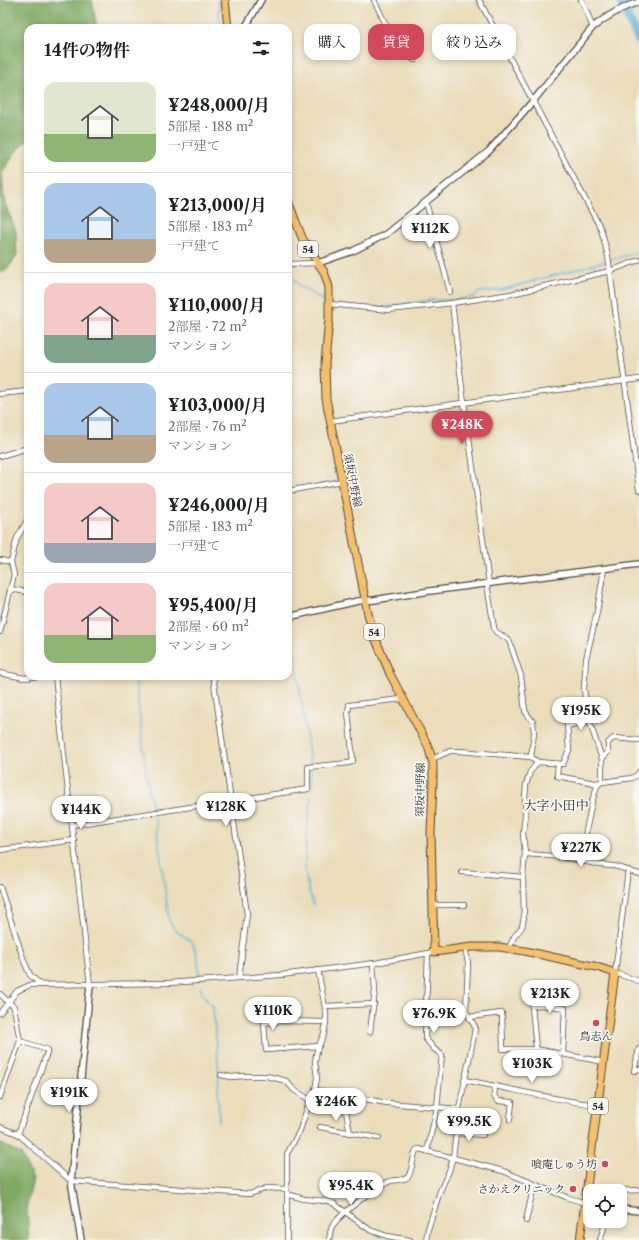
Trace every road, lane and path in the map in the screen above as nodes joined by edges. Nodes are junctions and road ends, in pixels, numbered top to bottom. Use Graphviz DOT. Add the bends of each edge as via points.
graph roads {
  1 [pos="225,0"];
  2 [pos="261,0"];
  3 [pos="374,0"];
  4 [pos="479,0"];
  5 [pos="580,0"];
  6 [pos="639,2"];
  7 [pos="228,24"];
  8 [pos="247,24"];
  9 [pos="386,24"];
  10 [pos="593,27"];
  11 [pos="534,100"];
  12 [pos="426,202"];
  13 [pos="292,211"];
  14 [pos="639,260"];
  15 [pos="318,263"];
  16 [pos="292,264"];
  17 [pos="610,270"];
  18 [pos="450,292"];
  19 [pos="452,303"];
  20 [pos="329,304"];
  21 [pos="639,379"];
  22 [pos="625,381"];
  23 [pos="24,391"];
  24 [pos="0,394"];
  25 [pos="464,402"];
  26 [pos="330,421"];
  27 [pos="24,449"];
  28 [pos="0,456"];
  29 [pos="342,481"];
  30 [pos="292,490"];
  31 [pos="639,490"];
  32 [pos="24,526"];
  33 [pos="0,560"];
  34 [pos="11,562"];
  35 [pos="639,564"];
  36 [pos="604,569"];
  37 [pos="488,584"];
  38 [pos="10,589"];
  39 [pos="24,591"];
  40 [pos="366,601"];
  41 [pos="292,616"];
  42 [pos="0,632"];
  43 [pos="0,674"];
  44 [pos="24,678"];
  45 [pos="55,680"];
  46 [pos="214,680"];
  47 [pos="402,699"];
  48 [pos="566,711"];
  49 [pos="589,720"];
  50 [pos="568,726"];
  51 [pos="639,740"];
  52 [pos="530,758"];
  53 [pos="432,759"];
  54 [pos="602,759"];
  55 [pos="538,762"];
  56 [pos="558,764"];
  57 [pos="639,772"];
  58 [pos="602,781"];
  59 [pos="231,802"];
  60 [pos="72,825"];
  61 [pos="74,840"];
  62 [pos="0,850"];
  63 [pos="525,854"];
  64 [pos="580,860"];
  65 [pos="628,870"];
  66 [pos="462,872"];
  67 [pos="639,874"];
  68 [pos="523,877"];
  69 [pos="0,888"];
  70 [pos="433,905"];
  71 [pos="464,905"];
  72 [pos="465,948"];
  73 [pos="509,948"];
  74 [pos="431,953"];
  75 [pos="373,963"];
  76 [pos="318,970"];
  77 [pos="616,973"];
  78 [pos="239,978"];
  79 [pos="639,981"];
  80 [pos="40,984"];
  81 [pos="90,985"];
  82 [pos="0,994"];
  83 [pos="9,1001"];
  84 [pos="374,1004"];
  85 [pos="325,1006"];
  86 [pos="427,1011"];
  87 [pos="466,1011"];
  88 [pos="0,1013"];
  89 [pos="469,1017"];
  90 [pos="326,1022"];
  91 [pos="370,1032"];
  92 [pos="20,1041"];
  93 [pos="318,1046"];
  94 [pos="536,1049"];
  95 [pos="639,1049"];
  96 [pos="563,1054"];
  97 [pos="604,1062"];
  98 [pos="639,1069"];
  99 [pos="221,1075"];
  100 [pos="464,1080"];
  101 [pos="495,1086"];
  102 [pos="316,1090"];
  103 [pos="343,1095"];
  104 [pos="0,1098"];
  105 [pos="310,1100"];
  106 [pos="598,1105"];
  107 [pos="437,1108"];
  108 [pos="459,1109"];
  109 [pos="458,1118"];
  110 [pos="486,1120"];
  111 [pos="510,1120"];
  112 [pos="0,1127"];
  113 [pos="320,1127"];
  114 [pos="350,1132"];
  115 [pos="457,1133"];
  116 [pos="18,1134"];
  117 [pos="483,1135"];
  118 [pos="379,1138"];
  119 [pos="427,1151"];
  120 [pos="453,1157"];
  121 [pos="71,1181"];
  122 [pos="588,1184"];
  123 [pos="534,1185"];
  124 [pos="639,1190"];
  125 [pos="287,1191"];
  126 [pos="627,1191"];
  127 [pos="583,1201"];
  128 [pos="627,1210"];
  129 [pos="346,1212"];
  130 [pos="639,1212"];
  131 [pos="526,1220"];
  132 [pos="583,1226"];
  133 [pos="604,1228"];
  134 [pos="82,1240"];
  135 [pos="287,1240"];
  136 [pos="330,1240"];
  137 [pos="410,1240"];
  138 [pos="426,1240"];
  139 [pos="580,1240"];
  140 [pos="600,1240"];
  1 -- 7 [label="main road"];
  2 -- 8 [label="street"];
  3 -- 9 [label="street"];
  4 -- 11 [label="street"];
  5 -- 10 [label="street"];
  6 -- 10 [label="street" via="616,12"];
  10 -- 11 [label="street"];
  11 -- 12 [label="street" via="489,151"];
  11 -- 17 [label="street" via="601,229"];
  12 -- 15 [label="street" via="386,234"];
  12 -- 18 [label="street"];
  13 -- 15 [label="main road, 須坂中野線 / 54" via="303,240"];
  14 -- 17 [label="street"];
  15 -- 16 [label="street"];
  15 -- 20 [label="main road, 須坂中野線 / 54" via="326,277 330,294"];
  17 -- 19 [label="street" via="511,294"];
  17 -- 22 [label="street"];
  19 -- 20 [label="street" via="389,310"];
  19 -- 25 [label="street"];
  20 -- 26 [label="main road, 須坂中野線 / 54" via="325,388"];
  21 -- 22 [label="street"];
  22 -- 25 [label="street"];
  22 -- 31 [label="street"];
  23 -- 24 [label="street"];
  25 -- 26 [label="street"];
  25 -- 37 [label="street"];
  26 -- 29 [label="main road, 須坂中野線 / 54"];
  27 -- 28 [label="street"];
  29 -- 30 [label="street"];
  29 -- 40 [label="main road, 須坂中野線 / 54"];
  32 -- 34 [label="street" via="17,538"];
  33 -- 34 [label="street"];
  34 -- 38 [label="street" via="14,575"];
  35 -- 36 [label="street"];
  36 -- 37 [label="street"];
  36 -- 49 [label="street" via="586,659 584,688"];
  37 -- 40 [label="street"];
  37 -- 52 [label="street" via="494,628 509,640 521,676 525,711 533,722"];
  38 -- 39 [label="street"];
  38 -- 42 [label="street"];
  40 -- 41 [label="street"];
  40 -- 47 [label="main road, 須坂中野線 / 54" via="378,645"];
  43 -- 44 [label="street"];
  45 -- 60 [label="street"];
  46 -- 59 [label="street"];
  47 -- 53 [label="main road, 須坂中野線 / 54" via="426,741"];
  47 -- 59 [label="street" via="349,705 353,761 308,767 308,790"];
  48 -- 50 [label="street"];
  49 -- 50 [label="street"];
  49 -- 54 [label="street"];
  50 -- 56 [label="street" via="569,750 563,764"];
  51 -- 54 [label="street" via="613,738 608,743 608,752"];
  52 -- 53 [label="street" via="450,751"];
  52 -- 55 [label="street"];
  53 -- 70 [label="main road, 須坂中野線 / 54" via="434,773 430,833"];
  54 -- 58 [label="street"];
  55 -- 56 [label="street"];
  55 -- 63 [label="street" via="530,772 526,785 523,833"];
  56 -- 58 [label="street" via="557,776 595,783"];
  57 -- 58 [label="street" via="632,778"];
  58 -- 64 [label="street" via="597,786 592,802"];
  59 -- 60 [label="street"];
  59 -- 78 [label="street" via="247,914"];
  60 -- 61 [label="street"];
  61 -- 62 [label="street"];
  61 -- 81 [label="street"];
  63 -- 64 [label="street"];
  63 -- 68 [label="street"];
  64 -- 65 [label="street"];
  65 -- 67 [label="street"];
  65 -- 77 [label="street"];
  66 -- 68 [label="street"];
  68 -- 73 [label="street" via="524,917 522,927"];
  69 -- 80 [label="street" via="27,968 30,975"];
  70 -- 71 [label="street"];
  70 -- 74 [label="main road, 須坂中野線 / 54"];
  72 -- 73 [label="main road"];
  72 -- 74 [label="main road"];
  72 -- 87 [label="street" via="468,963"];
  73 -- 77 [label="main road"];
  74 -- 75 [label="street"];
  74 -- 86 [label="street"];
  75 -- 76 [label="street"];
  75 -- 84 [label="street"];
  76 -- 78 [label="street"];
  76 -- 85 [label="street"];
  77 -- 79 [label="street"];
  77 -- 97 [label="main road, 54"];
  78 -- 81 [label="street"];
  80 -- 81 [label="street"];
  80 -- 83 [label="street" via="17,991"];
  81 -- 121 [label="street"];
  82 -- 83 [label="street"];
  83 -- 88 [label="street"];
  83 -- 92 [label="street" via="14,1007"];
  84 -- 85 [label="street"];
  84 -- 91 [label="street"];
  85 -- 90 [label="street"];
  86 -- 87 [label="street"];
  86 -- 107 [label="street" via="425,1038 442,1055"];
  87 -- 89 [label="street"];
  89 -- 94 [label="street" via="502,1013 503,1049"];
  89 -- 100 [label="street" via="475,1027"];
  90 -- 93 [label="street"];
  90 -- 93 [label="street" via="264,1023 266,1050"];
  92 -- 104 [label="street"];
  92 -- 116 [label="street" via="48,1050"];
  93 -- 102 [label="street" via="315,1062"];
  94 -- 96 [label="street"];
  94 -- 96 [label="street" via="532,1006 541,1004 565,1008"];
  95 -- 98 [label="street" via="634,1071"];
  96 -- 97 [label="street"];
  97 -- 106 [label="main road, 54"];
  99 -- 105 [label="street" via="267,1076 286,1081 294,1090"];
  100 -- 101 [label="street"];
  100 -- 108 [label="street"];
  101 -- 106 [label="street"];
  101 -- 111 [label="street" via="494,1096 498,1101 512,1102"];
  102 -- 103 [label="street"];
  102 -- 105 [label="street"];
  103 -- 107 [label="street"];
  103 -- 114 [label="street"];
  105 -- 125 [label="street" via="300,1130 287,1154"];
  106 -- 122 [label="main road, 54"];
  107 -- 108 [label="street"];
  107 -- 119 [label="street"];
  108 -- 109 [label="street"];
  109 -- 110 [label="street"];
  109 -- 115 [label="street"];
  112 -- 116 [label="street"];
  113 -- 114 [label="street"];
  114 -- 118 [label="street"];
  115 -- 117 [label="street"];
  115 -- 120 [label="street"];
  116 -- 121 [label="street"];
  119 -- 120 [label="street"];
  119 -- 129 [label="street" via="416,1150 410,1174 406,1178 396,1179 373,1191"];
  120 -- 123 [label="street" via="503,1171"];
  120 -- 138 [label="street"];
  121 -- 125 [label="street" via="250,1194 267,1188"];
  121 -- 134 [label="street"];
  123 -- 127 [label="street"];
  123 -- 131 [label="street"];
  124 -- 126 [label="street"];
  125 -- 129 [label="street" via="304,1199 333,1203"];
  125 -- 135 [label="street"];
  128 -- 130 [label="street"];
  129 -- 136 [label="street" via="333,1226"];
  129 -- 137 [label="street" via="370,1230"];
  132 -- 139 [label="main road, 54"];
  133 -- 140 [label="street"];
}
